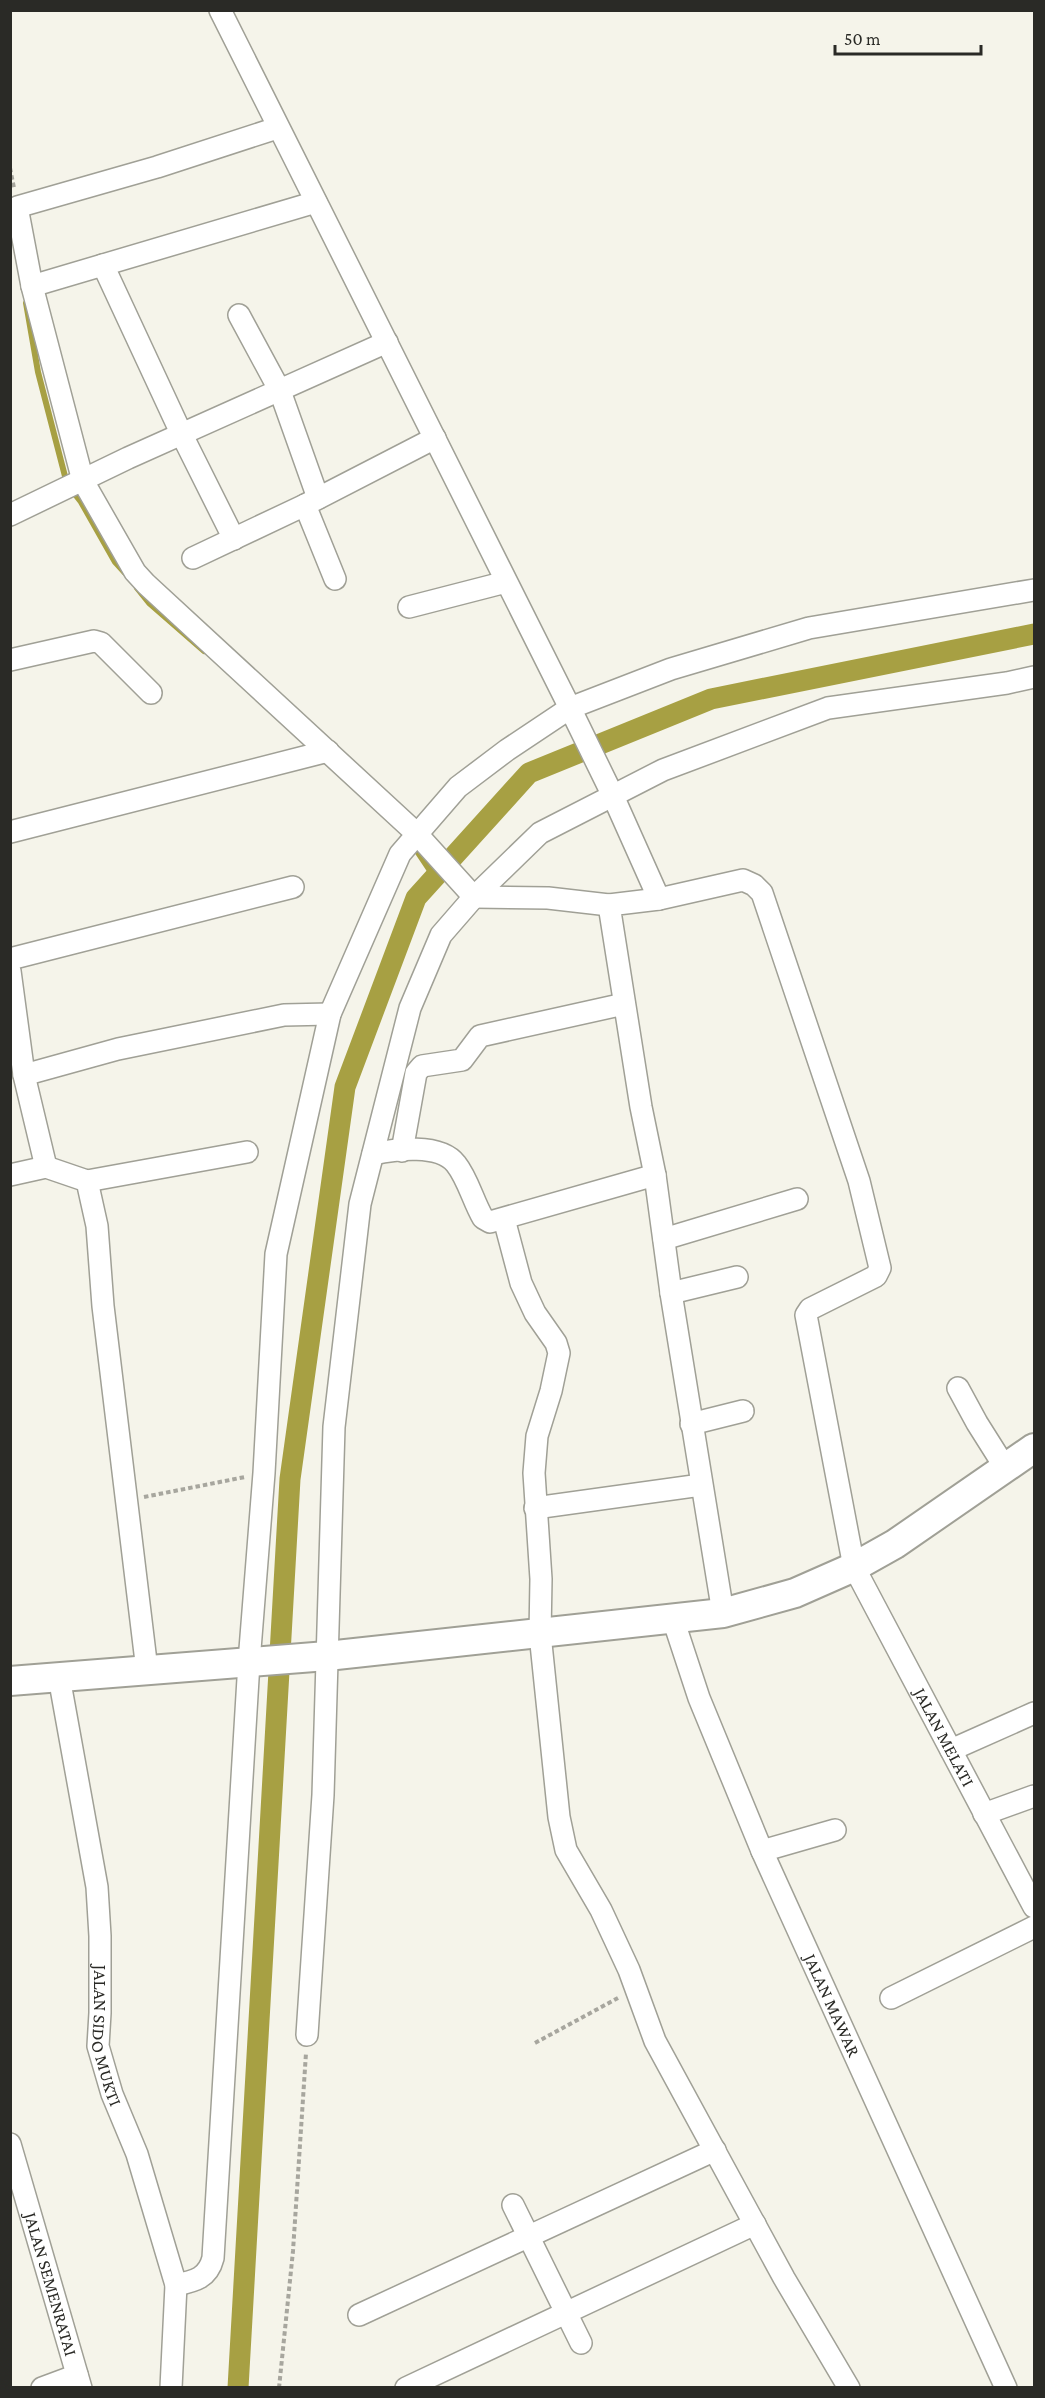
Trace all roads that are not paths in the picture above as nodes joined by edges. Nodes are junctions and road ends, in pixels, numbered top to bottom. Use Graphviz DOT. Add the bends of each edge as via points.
graph roads {
  1 [pos="220,10"];
  2 [pos="278,128"];
  3 [pos="316,202"];
  4 [pos="103,265"];
  5 [pos="32,286"];
  6 [pos="239,315"];
  7 [pos="387,342"];
  8 [pos="280,391"];
  9 [pos="182,435"];
  10 [pos="435,438"];
  11 [pos="73,485"];
  12 [pos="311,501"];
  13 [pos="10,515"];
  14 [pos="234,539"];
  15 [pos="193,558"];
  16 [pos="335,579"];
  17 [pos="506,582"];
  18 [pos="1035,590"];
  19 [pos="409,608"];
  20 [pos="10,660"];
  21 [pos="1035,677"];
  22 [pos="151,693"];
  23 [pos="572,713"];
  24 [pos="328,751"];
  25 [pos="610,788"];
  26 [pos="10,832"];
  27 [pos="418,836"];
  28 [pos="293,887"];
  29 [pos="472,895"];
  30 [pos="659,899"];
  31 [pos="609,905"];
  32 [pos="10,958"];
  33 [pos="10,971"];
  34 [pos="624,1004"];
  35 [pos="330,1014"];
  36 [pos="24,1074"];
  37 [pos="402,1151"];
  38 [pos="247,1152"];
  39 [pos="373,1154"];
  40 [pos="46,1167"];
  41 [pos="10,1175"];
  42 [pos="655,1175"];
  43 [pos="87,1180"];
  44 [pos="797,1199"];
  45 [pos="504,1219"];
  46 [pos="664,1239"];
  47 [pos="737,1277"];
  48 [pos="671,1293"];
  49 [pos="957,1388"];
  50 [pos="743,1411"];
  51 [pos="691,1424"];
  52 [pos="1035,1448"];
  53 [pos="1006,1469"];
  54 [pos="701,1485"];
  55 [pos="535,1508"];
  56 [pos="854,1567"];
  57 [pos="723,1613"];
  58 [pos="673,1619"];
  59 [pos="540,1634"];
  60 [pos="322,1657"];
  61 [pos="259,1662"];
  62 [pos="147,1670"];
  63 [pos="59,1677"];
  64 [pos="10,1681"];
  65 [pos="1035,1713"];
  66 [pos="951,1750"];
  67 [pos="1035,1796"];
  68 [pos="984,1814"];
  69 [pos="835,1830"];
  70 [pos="762,1851"];
  71 [pos="1035,1907"];
  72 [pos="1035,1927"];
  73 [pos="891,1998"];
  74 [pos="307,2035"];
  75 [pos="10,2144"];
  76 [pos="715,2150"];
  77 [pos="513,2205"];
  78 [pos="755,2224"];
  79 [pos="528,2237"];
  80 [pos="176,2285"];
  81 [pos="566,2312"];
  82 [pos="360,2315"];
  83 [pos="581,2343"];
  84 [pos="79,2381"];
  85 [pos="42,2388"];
  86 [pos="171,2388"];
  87 [pos="406,2388"];
  88 [pos="849,2388"];
  89 [pos="1006,2388"];
  1 -- 2 [label="street"];
  2 -- 3 [label="street"];
  2 -- 5 [label="street" via="17,207"];
  3 -- 4 [label="street"];
  3 -- 7 [label="street"];
  4 -- 5 [label="street"];
  4 -- 9 [label="street"];
  5 -- 11 [label="street"];
  6 -- 8 [label="street"];
  7 -- 8 [label="street"];
  7 -- 10 [label="street"];
  8 -- 9 [label="street"];
  8 -- 12 [label="street"];
  9 -- 11 [label="street"];
  9 -- 14 [label="street"];
  10 -- 12 [label="street"];
  10 -- 17 [label="street"];
  11 -- 13 [label="street"];
  11 -- 24 [label="street" via="146,584"];
  12 -- 14 [label="street"];
  12 -- 16 [label="street"];
  14 -- 15 [label="street"];
  17 -- 19 [label="street"];
  17 -- 23 [label="street"];
  18 -- 23 [label="street" via="809,628 671,669"];
  20 -- 22 [label="street" via="94,641 101,643"];
  21 -- 25 [label="street" via="828,708"];
  23 -- 25 [label="street"];
  23 -- 27 [label="street" via="507,750 458,787"];
  24 -- 26 [label="street"];
  24 -- 27 [label="street"];
  25 -- 29 [label="street" via="540,832"];
  25 -- 30 [label="street"];
  27 -- 29 [label="street"];
  27 -- 35 [label="street" via="400,854"];
  28 -- 32 [label="street"];
  29 -- 31 [label="street"];
  29 -- 39 [label="street" via="441,935 410,1008"];
  30 -- 31 [label="street"];
  30 -- 56 [label="street, JALAN MELATI" via="743,880 762,892 859,1181 879,1273 810,1309 806,1316"];
  31 -- 34 [label="street"];
  33 -- 36 [label="street"];
  34 -- 37 [label="street" via="480,1036 462,1060 422,1066 416,1073"];
  34 -- 42 [label="street"];
  35 -- 36 [label="street" via="284,1015 118,1048"];
  35 -- 61 [label="street" via="276,1254"];
  36 -- 40 [label="street"];
  37 -- 39 [label="street"];
  37 -- 45 [label="street" via="427,1149 446,1155 456,1163 483,1218 490,1222"];
  38 -- 43 [label="street"];
  39 -- 60 [label="street" via="360,1204 334,1427"];
  40 -- 41 [label="street"];
  40 -- 43 [label="street"];
  42 -- 45 [label="street"];
  42 -- 46 [label="street"];
  43 -- 62 [label="street" via="97,1226"];
  44 -- 46 [label="street"];
  45 -- 55 [label="street" via="521,1283 559,1353 537,1436"];
  46 -- 48 [label="street"];
  47 -- 48 [label="street"];
  48 -- 51 [label="street"];
  49 -- 53 [label="street"];
  50 -- 51 [label="street"];
  51 -- 54 [label="street"];
  52 -- 53 [label="main road"];
  53 -- 56 [label="main road"];
  54 -- 55 [label="street"];
  54 -- 57 [label="street"];
  55 -- 59 [label="street"];
  56 -- 57 [label="main road" via="795,1593"];
  56 -- 66 [label="street, JALAN MELATI"];
  57 -- 58 [label="main road"];
  58 -- 59 [label="main road"];
  58 -- 70 [label="street, JALAN MAWAR" via="699,1698"];
  59 -- 60 [label="main road"];
  59 -- 76 [label="street" via="559,1817 566,1850 601,1910 655,2041"];
  60 -- 61 [label="main road"];
  60 -- 74 [label="street" via="323,1795"];
  61 -- 62 [label="main road"];
  61 -- 80 [label="street" via="213,2258 204,2276"];
  62 -- 63 [label="main road"];
  63 -- 64 [label="main road"];
  63 -- 80 [label="street, JALAN SIDO MUKTI" via="97,1887 98,2046 112,2094 137,2154"];
  65 -- 66 [label="street"];
  66 -- 68 [label="street, JALAN MELATI"];
  67 -- 68 [label="street"];
  68 -- 71 [label="street, JALAN MELATI"];
  69 -- 70 [label="street"];
  70 -- 89 [label="street, JALAN MAWAR"];
  72 -- 73 [label="street"];
  75 -- 84 [label="street, JALAN SEMENRATAI"];
  76 -- 78 [label="street"];
  76 -- 79 [label="street"];
  77 -- 79 [label="street"];
  78 -- 81 [label="street"];
  78 -- 88 [label="street"];
  79 -- 81 [label="street"];
  79 -- 82 [label="street"];
  80 -- 86 [label="street, JALAN SIDO MUKTI"];
  81 -- 83 [label="street"];
  81 -- 87 [label="street"];
  84 -- 85 [label="street"];
}
